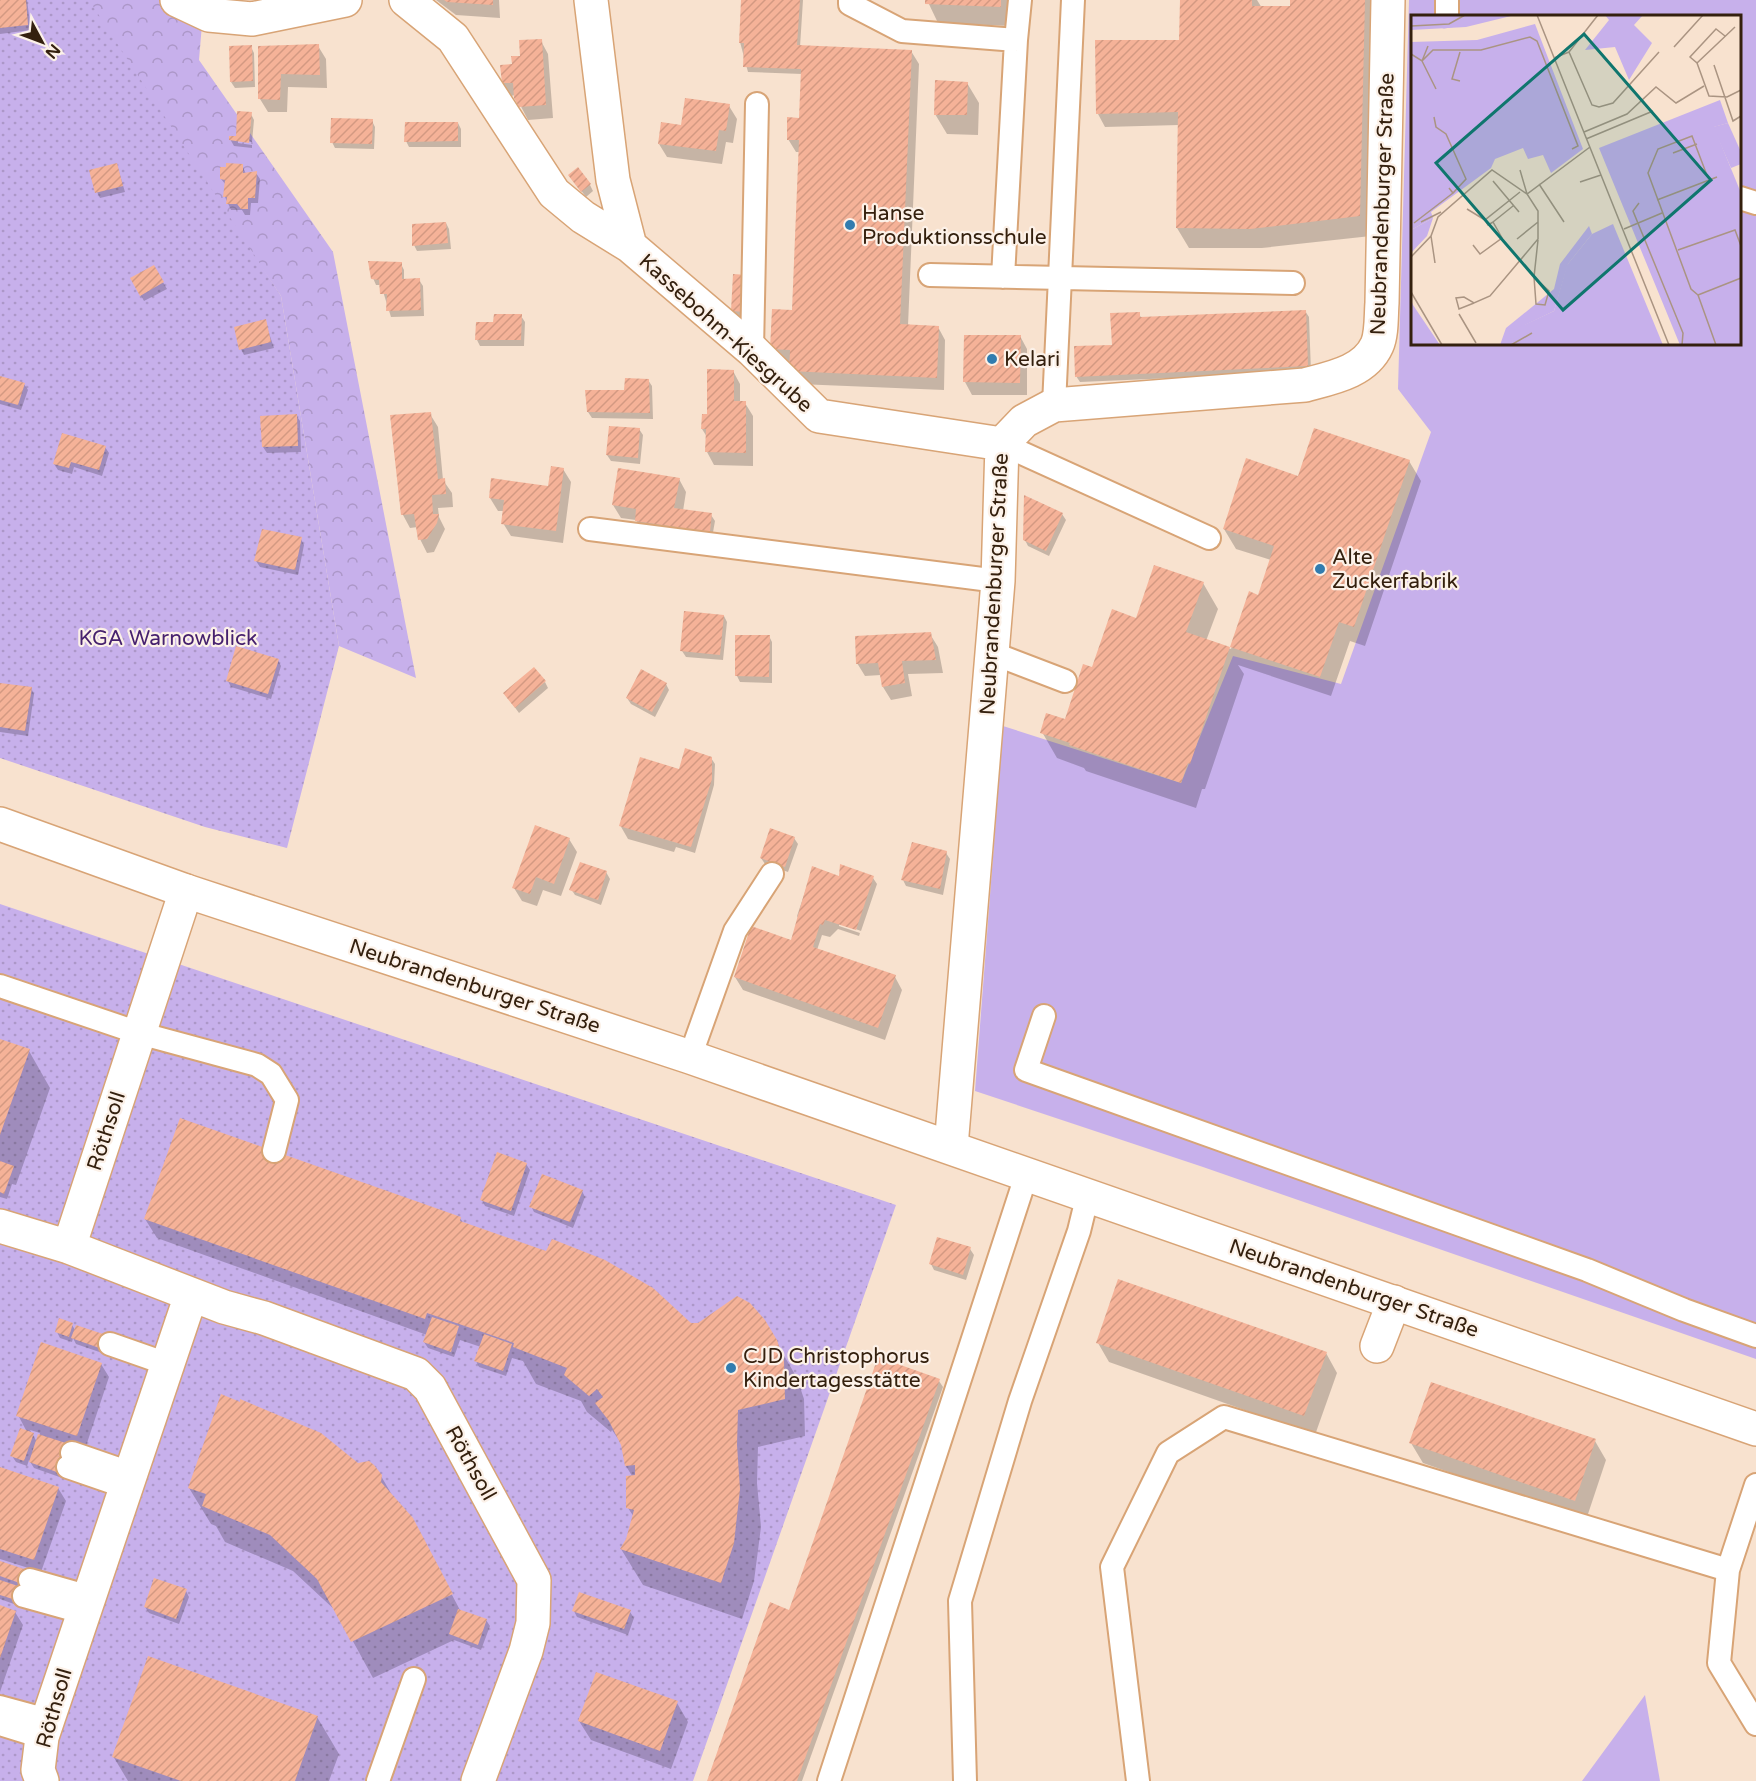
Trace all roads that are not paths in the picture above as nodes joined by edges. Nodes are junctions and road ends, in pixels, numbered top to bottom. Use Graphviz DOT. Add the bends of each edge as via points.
graph roads {
  1 [pos="177,0"];
  2 [pos="345,0"];
  3 [pos="406,0"];
  4 [pos="591,0"];
  5 [pos="850,0"];
  6 [pos="1020,0"];
  7 [pos="1073,0"];
  8 [pos="1389,0"];
  9 [pos="1016,40"];
  10 [pos="757,104"];
  11 [pos="1741,198"];
  12 [pos="1756,203"];
  13 [pos="630,246"];
  14 [pos="930,275"];
  15 [pos="1003,277"];
  16 [pos="1062,279"];
  17 [pos="1293,282"];
  18 [pos="752,350"];
  19 [pos="1054,405"];
  20 [pos="1002,444"];
  21 [pos="590,529"];
  22 [pos="1209,538"];
  23 [pos="998,581"];
  24 [pos="992,653"];
  25 [pos="1065,681"];
  26 [pos="0,824"];
  27 [pos="772,874"];
  28 [pos="186,891"];
  29 [pos="0,986"];
  30 [pos="1044,1016"];
  31 [pos="139,1033"];
  32 [pos="690,1057"];
  33 [pos="951,1147"];
  34 [pos="274,1151"];
  35 [pos="1027,1173"];
  36 [pos="1088,1194"];
  37 [pos="0,1226"];
  38 [pos="69,1247"];
  39 [pos="191,1295"];
  40 [pos="1394,1302"];
  41 [pos="1756,1336"];
  42 [pos="110,1344"];
  43 [pos="1377,1346"];
  44 [pos="170,1365"];
  45 [pos="1756,1429"];
  46 [pos="70,1460"];
  47 [pos="128,1480"];
  48 [pos="1756,1485"];
  49 [pos="1728,1570"];
  50 [pos="27,1588"];
  51 [pos="87,1605"];
  52 [pos="414,1679"];
  53 [pos="0,1707"];
  54 [pos="0,1724"];
  55 [pos="1756,1724"];
  56 [pos="45,1728"];
  57 [pos="37,1777"];
  58 [pos="378,1781"];
  59 [pos="478,1781"];
  60 [pos="829,1781"];
  61 [pos="965,1781"];
  62 [pos="1138,1781"];
  1 -- 2 [label="street" via="209,15 252,19"];
  3 -- 13 [label="street, Kassebohm-Kiesgrube" via="453,39 554,193 583,217"];
  4 -- 13 [label="street, Kassebohm-Kiesgrube" via="613,180"];
  5 -- 9 [label="lane" via="850,4 902,31"];
  6 -- 9 [label="lane"];
  7 -- 16 [label="lane"];
  8 -- 19 [label="street, Neubrandenburger Straße" via="1382,303 1377,345 1360,365 1342,375 1305,385"];
  9 -- 15 [label="lane"];
  10 -- 18 [label="lane"];
  11 -- 12 [label="lane"];
  13 -- 18 [label="street, Kassebohm-Kiesgrube"];
  14 -- 15 [label="lane"];
  15 -- 16 [label="lane"];
  16 -- 17 [label="lane"];
  16 -- 19 [label="lane"];
  18 -- 20 [label="street, Kassebohm-Kiesgrube" via="819,416"];
  19 -- 20 [label="street, Neubrandenburger Straße" via="1024,421"];
  20 -- 22 [label="lane"];
  20 -- 23 [label="street, Neubrandenburger Straße"];
  21 -- 23 [label="lane"];
  23 -- 24 [label="street, Neubrandenburger Straße"];
  24 -- 25 [label="lane"];
  24 -- 33 [label="street, Neubrandenburger Straße"];
  26 -- 28 [label="street, Neubrandenburger Straße"];
  27 -- 32 [label="lane" via="735,931"];
  28 -- 31 [label="street, Röthsoll"];
  28 -- 32 [label="street, Neubrandenburger Straße"];
  29 -- 31 [label="lane"];
  30 -- 41 [label="lane" via="1026,1070 1587,1270"];
  31 -- 34 [label="lane" via="257,1065 271,1074 286,1100"];
  31 -- 38 [label="street, Röthsoll"];
  32 -- 33 [label="street, Neubrandenburger Straße"];
  33 -- 35 [label="street, Neubrandenburger Straße"];
  35 -- 36 [label="street, Neubrandenburger Straße"];
  35 -- 60 [label="lane"];
  36 -- 40 [label="street, Neubrandenburger Straße"];
  36 -- 61 [label="lane" via="960,1601"];
  37 -- 38 [label="street"];
  38 -- 39 [label="street, Röthsoll"];
  39 -- 44 [label="street, Röthsoll"];
  39 -- 59 [label="street, Röthsoll" via="416,1374 430,1388 534,1580 533,1623 526,1651"];
  40 -- 43 [label="street"];
  40 -- 45 [label="street, Neubrandenburger Straße"];
  42 -- 44 [label="lane"];
  44 -- 47 [label="street, Röthsoll"];
  46 -- 47 [label="lane"];
  47 -- 51 [label="street, Röthsoll"];
  48 -- 49 [label="lane"];
  49 -- 55 [label="lane" via="1719,1664"];
  49 -- 62 [label="lane" via="1224,1417 1168,1453 1112,1567"];
  50 -- 51 [label="lane"];
  51 -- 56 [label="street, Röthsoll"];
  52 -- 58 [label="lane"];
  53 -- 56 [label="lane"];
  54 -- 56 [label="lane"];
  56 -- 57 [label="street, Röthsoll"];
}
